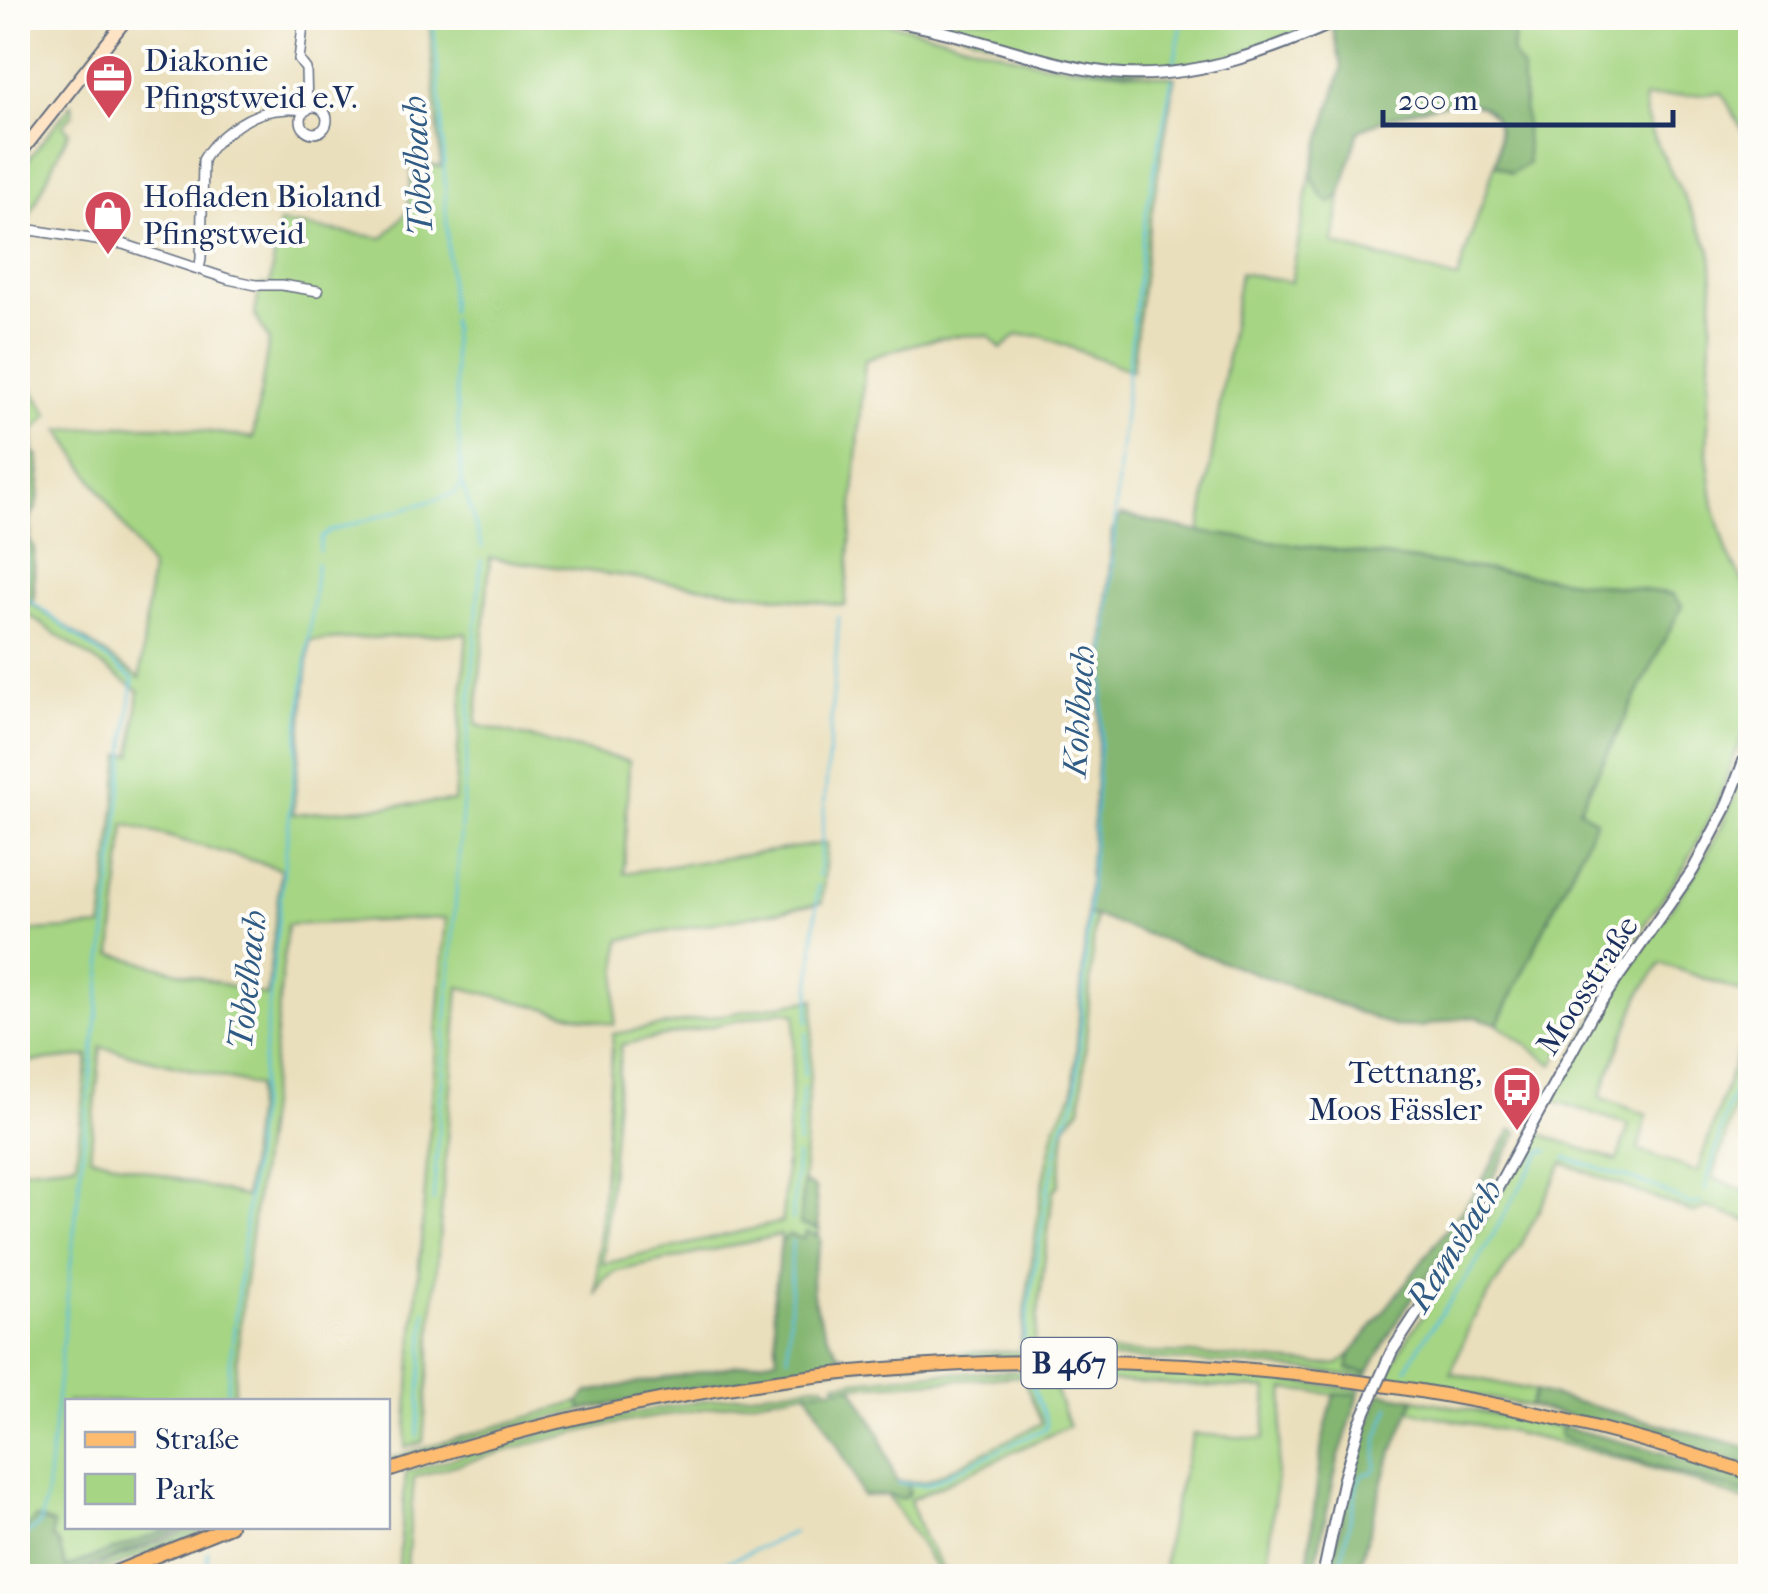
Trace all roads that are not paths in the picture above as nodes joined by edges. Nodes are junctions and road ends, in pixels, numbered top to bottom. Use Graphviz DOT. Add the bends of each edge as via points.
graph roads {
  1 [pos="127,18"];
  2 [pos="304,18"];
  3 [pos="878,18"];
  4 [pos="1344,18"];
  5 [pos="18,156"];
  6 [pos="18,228"];
  7 [pos="199,269"];
  8 [pos="318,291"];
  9 [pos="1750,746"];
  10 [pos="390,1470"];
  11 [pos="1750,1474"];
  12 [pos="223,1529"];
  13 [pos="106,1576"];
  14 [pos="1322,1576"];
  1 -- 5 [label="main road"];
  2 -- 7 [label="street" via="299,60 306,68 307,110 262,113 227,134 203,160"];
  3 -- 4 [label="street" via="1064,65 1128,74 1242,58"];
  6 -- 7 [label="street" via="124,244"];
  7 -- 8 [label="street" via="256,285"];
  9 -- 14 [label="street, Moosstraße, bridge" via="1693,870 1596,1008 1488,1206 1392,1351 1360,1423"];
  10 -- 11 [label="main road, B 467" via="525,1430 724,1390 907,1368 1071,1362 1240,1370 1424,1392 1608,1431"];
  12 -- 13 [label="main road"];
}
